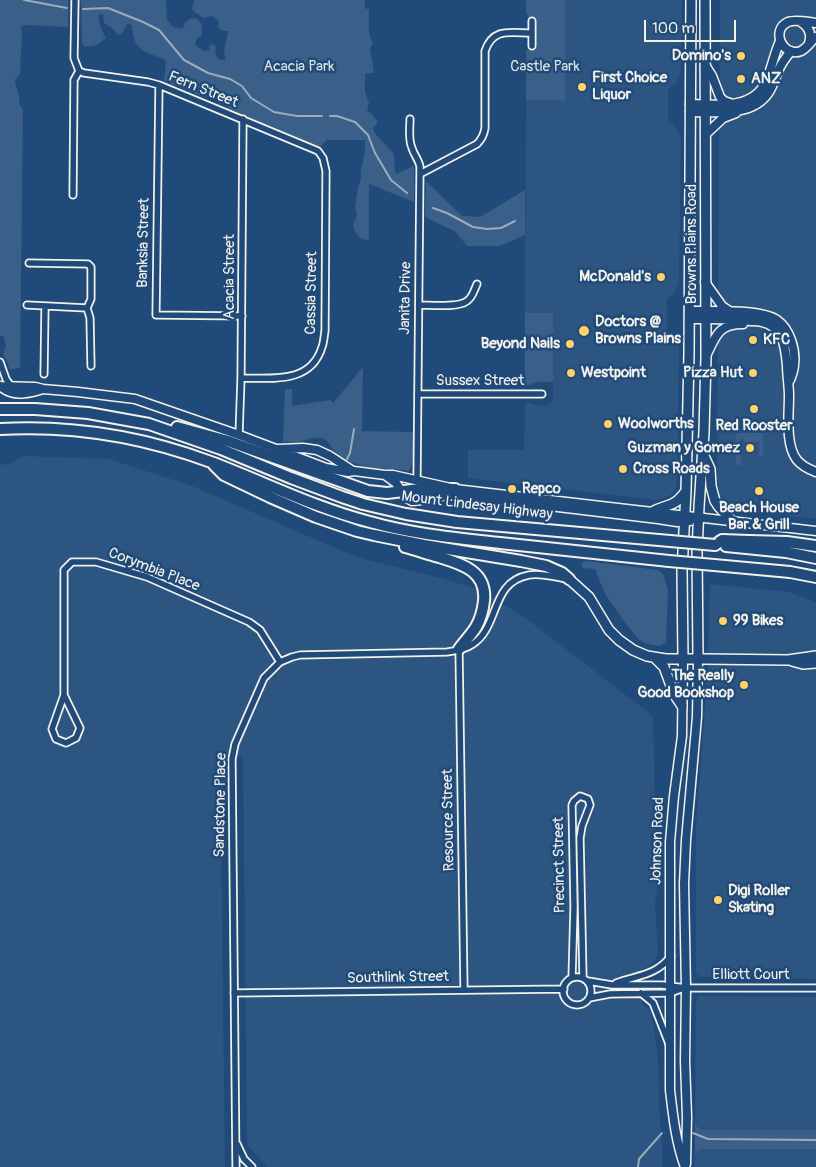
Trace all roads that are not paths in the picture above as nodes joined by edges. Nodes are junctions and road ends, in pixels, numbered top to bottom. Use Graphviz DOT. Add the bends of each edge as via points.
graph roads {
  1 [pos="75,0"];
  2 [pos="691,0"];
  3 [pos="705,0"];
  4 [pos="532,21"];
  5 [pos="801,22"];
  6 [pos="816,22"];
  7 [pos="532,34"];
  8 [pos="816,37"];
  9 [pos="780,41"];
  10 [pos="808,45"];
  11 [pos="532,46"];
  12 [pos="791,51"];
  13 [pos="705,65"];
  14 [pos="79,71"];
  15 [pos="159,85"];
  16 [pos="731,104"];
  17 [pos="690,108"];
  18 [pos="705,108"];
  19 [pos="740,110"];
  20 [pos="243,119"];
  21 [pos="410,119"];
  22 [pos="706,134"];
  23 [pos="314,149"];
  24 [pos="420,174"];
  25 [pos="72,195"];
  26 [pos="29,263"];
  27 [pos="705,282"];
  28 [pos="477,284"];
  29 [pos="419,305"];
  30 [pos="27,306"];
  31 [pos="45,306"];
  32 [pos="87,308"];
  33 [pos="731,312"];
  34 [pos="689,315"];
  35 [pos="705,315"];
  36 [pos="242,316"];
  37 [pos="752,321"];
  38 [pos="706,357"];
  39 [pos="0,362"];
  40 [pos="91,366"];
  41 [pos="44,374"];
  42 [pos="241,378"];
  43 [pos="0,386"];
  44 [pos="11,386"];
  45 [pos="788,387"];
  46 [pos="43,389"];
  47 [pos="418,394"];
  48 [pos="542,394"];
  49 [pos="0,409"];
  50 [pos="149,424"];
  51 [pos="0,429"];
  52 [pos="239,436"];
  53 [pos="310,448"];
  54 [pos="276,449"];
  55 [pos="703,454"];
  56 [pos="212,462"];
  57 [pos="312,463"];
  58 [pos="354,472"];
  59 [pos="816,472"];
  60 [pos="385,476"];
  61 [pos="416,480"];
  62 [pos="455,489"];
  63 [pos="401,491"];
  64 [pos="686,491"];
  65 [pos="652,512"];
  66 [pos="698,518"];
  67 [pos="685,519"];
  68 [pos="733,522"];
  69 [pos="816,532"];
  70 [pos="374,535"];
  71 [pos="715,545"];
  72 [pos="816,546"];
  73 [pos="816,558"];
  74 [pos="816,577"];
  75 [pos="569,579"];
  76 [pos="459,649"];
  77 [pos="816,656"];
  78 [pos="656,659"];
  79 [pos="698,659"];
  80 [pos="683,660"];
  81 [pos="788,660"];
  82 [pos="280,662"];
  83 [pos="816,663"];
  84 [pos="64,695"];
  85 [pos="682,706"];
  86 [pos="573,945"];
  87 [pos="582,946"];
  88 [pos="671,956"];
  89 [pos="572,978"];
  90 [pos="585,980"];
  91 [pos="612,985"];
  92 [pos="686,988"];
  93 [pos="816,988"];
  94 [pos="564,989"];
  95 [pos="670,989"];
  96 [pos="464,990"];
  97 [pos="234,993"];
  98 [pos="641,993"];
  99 [pos="589,998"];
  100 [pos="670,1049"];
  101 [pos="236,1142"];
  102 [pos="236,1167"];
  103 [pos="252,1167"];
  104 [pos="685,1167"];
  1 -- 14 [label="street" via="74,58"];
  2 -- 17 [label="main road, Browns Plains Road"];
  3 -- 13 [label="main road, Browns Plains Road"];
  4 -- 7 [label="street"];
  5 -- 6 [label="street"];
  5 -- 9 [label="street" via="792,20 784,24"];
  5 -- 10 [label="street" via="810,32"];
  7 -- 11 [label="street"];
  7 -- 24 [label="street" via="499,34 488,43 485,51 484,135 477,144"];
  8 -- 10 [label="street"];
  9 -- 12 [label="street"];
  9 -- 16 [label="street" via="766,82 758,94 744,102"];
  10 -- 12 [label="street" via="802,50"];
  12 -- 19 [label="street" via="767,95 752,107"];
  13 -- 16 [label="street" via="720,97"];
  13 -- 18 [label="main road, Browns Plains Road"];
  14 -- 15 [label="street, Fern Street"];
  14 -- 25 [label="street" via="74,80"];
  15 -- 20 [label="street, Fern Street"];
  15 -- 36 [label="street, Banksia Street" via="156,315"];
  16 -- 18 [label="street"];
  17 -- 18 [label="street"];
  17 -- 34 [label="main road, Browns Plains Road"];
  18 -- 19 [label="street"];
  18 -- 22 [label="main road, Browns Plains Road"];
  19 -- 22 [label="street" via="724,118"];
  20 -- 23 [label="street, Fern Street"];
  20 -- 36 [label="street, Acacia Street"];
  21 -- 24 [label="street, Janita Drive" via="410,141 419,162"];
  22 -- 27 [label="main road, Browns Plains Road"];
  23 -- 42 [label="street, Cassia Street" via="323,158 326,170 323,346 318,357 297,375"];
  24 -- 29 [label="street, Janita Drive"];
  26 -- 32 [label="street" via="91,266"];
  27 -- 33 [label="street" via="722,306"];
  27 -- 35 [label="main road, Browns Plains Road"];
  28 -- 29 [label="street" via="466,302"];
  29 -- 47 [label="street, Janita Drive"];
  30 -- 31 [label="street"];
  31 -- 32 [label="street"];
  31 -- 41 [label="street"];
  32 -- 40 [label="street"];
  33 -- 35 [label="street"];
  33 -- 45 [label="street" via="777,319 787,330 793,344 794,365"];
  34 -- 35 [label="street"];
  34 -- 64 [label="main road, Browns Plains Road"];
  35 -- 37 [label="street"];
  35 -- 38 [label="main road, Browns Plains Road"];
  36 -- 42 [label="street, Acacia Street"];
  37 -- 38 [label="street" via="721,330"];
  37 -- 45 [label="street" via="772,326 784,343"];
  38 -- 55 [label="main road, Browns Plains Road"];
  39 -- 44 [label="street"];
  42 -- 52 [label="street, Acacia Street"];
  43 -- 44 [label="street, Mount Lindesay Highway"];
  43 -- 46 [label="street, Mount Lindesay Highway" via="20,394"];
  44 -- 46 [label="street, Mount Lindesay Highway"];
  45 -- 59 [label="street" via="792,450 805,468"];
  46 -- 52 [label="street, Mount Lindesay Highway" via="135,399"];
  47 -- 48 [label="street, Sussex Street"];
  47 -- 61 [label="street, Janita Drive"];
  49 -- 50 [label="highway, Mount Lindesay Highway" via="60,410"];
  50 -- 63 [label="highway" via="212,436 368,491"];
  50 -- 71 [label="highway, Mount Lindesay Highway, bridge" via="319,489 385,510 457,522"];
  51 -- 56 [label="highway" via="70,430 116,436"];
  52 -- 54 [label="street, Mount Lindesay Highway"];
  53 -- 54 [label="street, Mount Lindesay Highway"];
  53 -- 57 [label="street" via="308,454"];
  53 -- 58 [label="street, Mount Lindesay Highway"];
  54 -- 57 [label="street, Mount Lindesay Highway"];
  55 -- 66 [label="main road, Browns Plains Road"];
  55 -- 68 [label="main road" via="710,469 715,501"];
  56 -- 70 [label="highway" via="224,475 294,508"];
  56 -- 74 [label="highway, bridge" via="318,506 397,529"];
  57 -- 58 [label="street, Mount Lindesay Highway"];
  58 -- 60 [label="street, Mount Lindesay Highway"];
  60 -- 61 [label="street, Mount Lindesay Highway" via="393,474"];
  60 -- 63 [label="street, Mount Lindesay Highway"];
  61 -- 62 [label="street, Mount Lindesay Highway"];
  62 -- 63 [label="highway"];
  62 -- 65 [label="street, Mount Lindesay Highway"];
  63 -- 67 [label="street, Mount Lindesay Highway" via="412,501 458,495"];
  64 -- 65 [label="main road" via="674,504"];
  64 -- 67 [label="main road, Browns Plains Road"];
  65 -- 67 [label="street, Mount Lindesay Highway"];
  66 -- 67 [label="street, Mount Lindesay Highway"];
  66 -- 68 [label="street, Mount Lindesay Highway"];
  66 -- 79 [label="main road, Johnson Road"];
  67 -- 80 [label="main road, Johnson Road"];
  68 -- 69 [label="street, Mount Lindesay Highway"];
  70 -- 75 [label="highway" via="540,564"];
  70 -- 76 [label="highway" via="386,542 463,565 480,580 484,598 482,612"];
  71 -- 72 [label="highway" via="722,540 731,540"];
  71 -- 73 [label="highway, Mount Lindesay Highway"];
  75 -- 76 [label="street" via="534,574 513,581 500,596 482,635 471,646"];
  75 -- 78 [label="main road" via="589,597 619,640 640,654"];
  76 -- 82 [label="street" via="447,652 300,655"];
  76 -- 96 [label="street, Resource Street"];
  77 -- 81 [label="main road"];
  78 -- 80 [label="main road"];
  78 -- 85 [label="main road" via="664,667"];
  79 -- 80 [label="main road"];
  79 -- 81 [label="main road"];
  79 -- 92 [label="street, Johnson Road" via="684,884"];
  80 -- 85 [label="street, Johnson Road"];
  81 -- 83 [label="main road"];
  82 -- 84 [label="street, Corymbia Place" via="260,630 248,622 148,578 96,562 72,562 64,570"];
  82 -- 97 [label="street, Sandstone Place" via="264,678 235,744 232,760"];
  84 -- 84 [label="street, Corymbia Place" via="80,728 76,738 66,743 56,739 52,729"];
  85 -- 88 [label="street, Johnson Road" via="682,736 670,842"];
  86 -- 87 [label="street"];
  86 -- 87 [label="street, Precinct Street" via="572,805 580,796 586,797 590,805 580,838"];
  86 -- 89 [label="street, Precinct Street"];
  87 -- 90 [label="street, Precinct Street"];
  88 -- 91 [label="street" via="652,972"];
  88 -- 95 [label="street, Johnson Road"];
  89 -- 90 [label="street"];
  89 -- 94 [label="street"];
  90 -- 91 [label="street"];
  90 -- 99 [label="street" via="591,989"];
  91 -- 95 [label="street"];
  92 -- 93 [label="street, Elliott Court"];
  92 -- 95 [label="street, Elliott Court"];
  92 -- 104 [label="street, Johnson Road"];
  94 -- 96 [label="street, Southlink Street"];
  94 -- 99 [label="street" via="572,1004 584,1003"];
  95 -- 98 [label="street"];
  95 -- 100 [label="street, Johnson Road"];
  96 -- 97 [label="street, Southlink Street"];
  97 -- 101 [label="street, Sandstone Place"];
  98 -- 99 [label="street"];
  98 -- 100 [label="street" via="655,1007"];
  100 -- 104 [label="street, Johnson Road" via="673,1117"];
  101 -- 102 [label="street, Sandstone Place"];
  101 -- 103 [label="street, Sandstone Place"];
}
